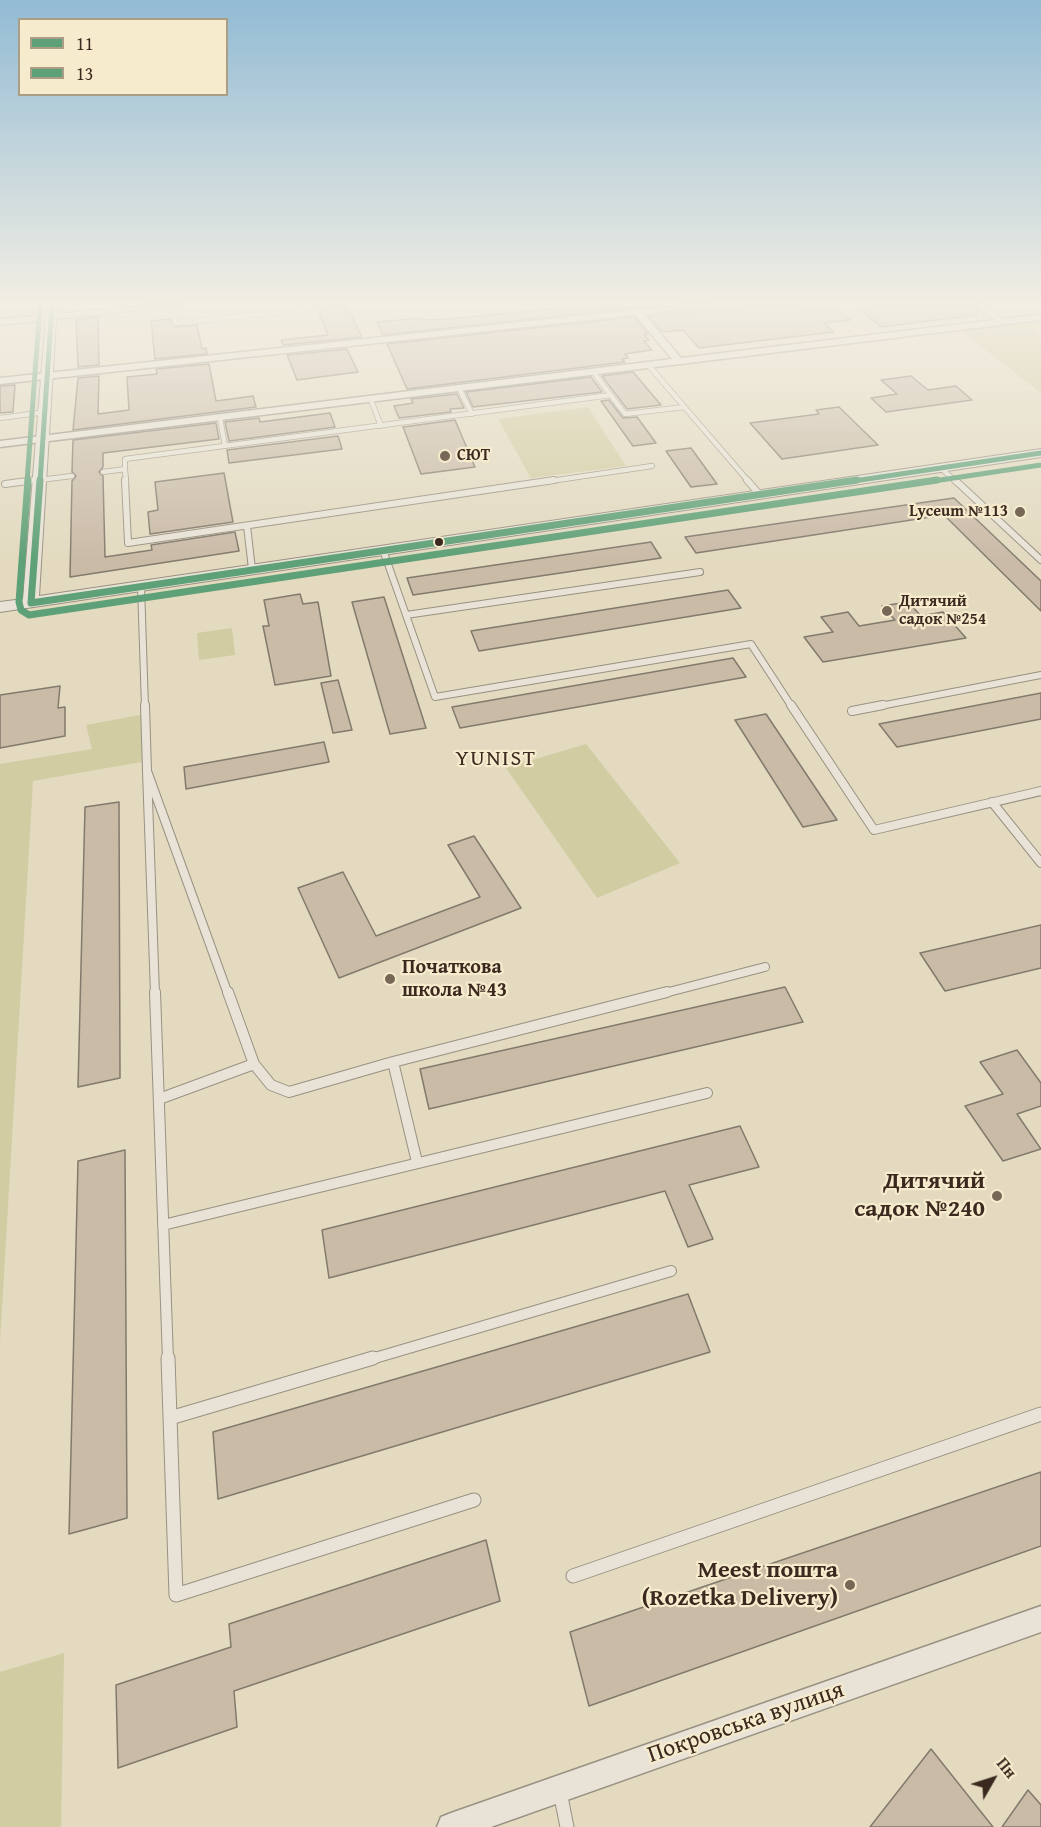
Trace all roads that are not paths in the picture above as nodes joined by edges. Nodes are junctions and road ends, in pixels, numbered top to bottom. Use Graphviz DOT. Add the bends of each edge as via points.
graph roads {
  1 [pos="47,390"];
  2 [pos="458,390"];
  3 [pos="460,390"];
  4 [pos="607,390"];
  5 [pos="670,390"];
  6 [pos="611,395"];
  7 [pos="371,400"];
  8 [pos="684,406"];
  9 [pos="46,412"];
  10 [pos="472,414"];
  11 [pos="0,418"];
  12 [pos="220,418"];
  13 [pos="381,426"];
  14 [pos="44,440"];
  15 [pos="0,444"];
  16 [pos="225,446"];
  17 [pos="1041,453"];
  18 [pos="652,466"];
  19 [pos="940,467"];
  20 [pos="125,469"];
  21 [pos="104,472"];
  22 [pos="72,476"];
  23 [pos="41,480"];
  24 [pos="5,484"];
  25 [pos="760,495"];
  26 [pos="248,526"];
  27 [pos="383,550"];
  28 [pos="1041,561"];
  29 [pos="252,569"];
  30 [pos="700,572"];
  31 [pos="141,586"];
  32 [pos="31,603"];
  33 [pos="0,607"];
  34 [pos="406,615"];
  35 [pos="1041,675"];
  36 [pos="852,711"];
  37 [pos="147,771"];
  38 [pos="1041,791"];
  39 [pos="992,802"];
  40 [pos="1041,863"];
  41 [pos="765,967"];
  42 [pos="393,1062"];
  43 [pos="254,1064"];
  44 [pos="707,1093"];
  45 [pos="159,1099"];
  46 [pos="417,1162"];
  47 [pos="163,1225"];
  48 [pos="671,1271"];
  49 [pos="1041,1414"];
  50 [pos="170,1418"];
  51 [pos="474,1500"];
  52 [pos="573,1576"];
  53 [pos="1041,1619"];
  54 [pos="559,1788"];
  55 [pos="451,1827"];
  56 [pos="567,1827"];
  1 -- 9 [label="street"];
  2 -- 7 [label="street"];
  3 -- 10 [label="lane"];
  4 -- 6 [label="lane"];
  5 -- 8 [label="lane"];
  6 -- 8 [label="lane" via="625,414"];
  6 -- 10 [label="lane"];
  7 -- 12 [label="street"];
  7 -- 13 [label="lane"];
  8 -- 25 [label="lane"];
  9 -- 11 [label="lane"];
  9 -- 14 [label="street"];
  10 -- 13 [label="lane"];
  12 -- 14 [label="street"];
  12 -- 16 [label="lane"];
  13 -- 16 [label="lane"];
  14 -- 15 [label="street"];
  14 -- 23 [label="street"];
  16 -- 20 [label="lane" via="124,459"];
  17 -- 19 [label="street"];
  18 -- 26 [label="lane"];
  19 -- 25 [label="street"];
  19 -- 28 [label="lane"];
  20 -- 21 [label="lane"];
  20 -- 26 [label="lane" via="128,543"];
  22 -- 23 [label="lane"];
  23 -- 24 [label="lane"];
  23 -- 32 [label="street"];
  25 -- 27 [label="street"];
  26 -- 29 [label="lane"];
  27 -- 29 [label="street"];
  27 -- 34 [label="lane"];
  29 -- 31 [label="street"];
  30 -- 34 [label="lane"];
  31 -- 32 [label="street"];
  31 -- 37 [label="lane"];
  32 -- 33 [label="street"];
  34 -- 39 [label="lane" via="435,697 751,644 874,830"];
  35 -- 36 [label="lane"];
  37 -- 43 [label="lane"];
  37 -- 45 [label="lane"];
  38 -- 39 [label="lane"];
  39 -- 40 [label="lane"];
  41 -- 42 [label="lane"];
  42 -- 43 [label="lane" via="289,1092 271,1085"];
  42 -- 46 [label="lane"];
  43 -- 45 [label="lane"];
  44 -- 46 [label="lane"];
  45 -- 47 [label="lane"];
  46 -- 47 [label="lane"];
  47 -- 50 [label="lane"];
  48 -- 50 [label="lane"];
  49 -- 52 [label="lane"];
  50 -- 51 [label="lane" via="176,1595"];
  53 -- 54 [label="street, Покровська вулиця"];
  54 -- 55 [label="street, Покровська вулиця"];
  54 -- 56 [label="lane"];
}
